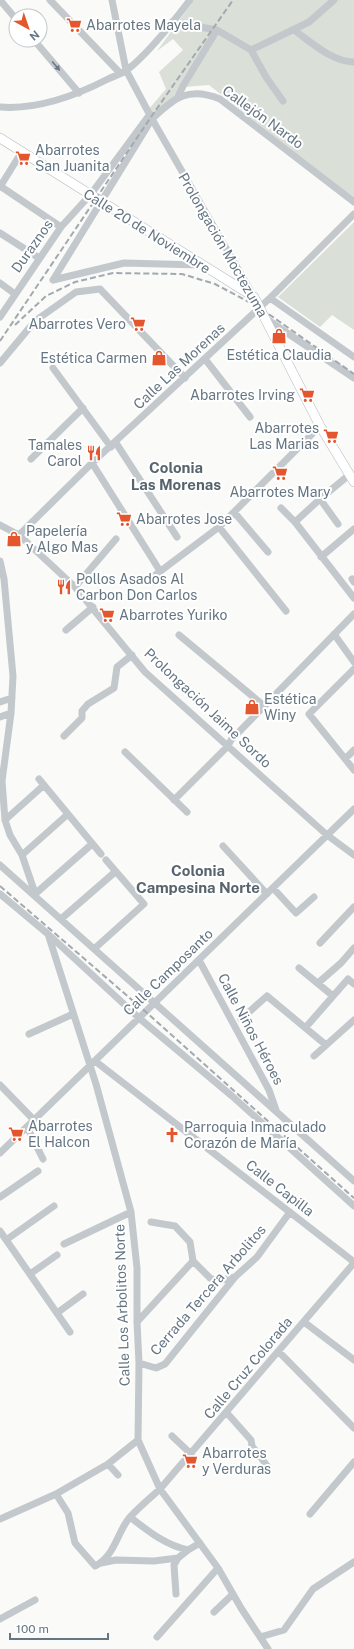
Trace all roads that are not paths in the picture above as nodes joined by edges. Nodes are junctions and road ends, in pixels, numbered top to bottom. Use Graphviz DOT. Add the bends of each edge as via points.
graph roads {
  1 [pos="0,0"];
  2 [pos="50,0"];
  3 [pos="112,0"];
  4 [pos="189,0"];
  5 [pos="334,0"];
  6 [pos="8,10"];
  7 [pos="172,22"];
  8 [pos="217,30"];
  9 [pos="294,30"];
  10 [pos="41,48"];
  11 [pos="251,50"];
  12 [pos="354,62"];
  13 [pos="123,72"];
  14 [pos="79,93"];
  15 [pos="178,97"];
  16 [pos="283,101"];
  17 [pos="0,107"];
  18 [pos="151,117"];
  19 [pos="0,138"];
  20 [pos="21,153"];
  21 [pos="0,187"];
  22 [pos="91,194"];
  23 [pos="102,202"];
  24 [pos="354,202"];
  25 [pos="354,214"];
  26 [pos="61,227"];
  27 [pos="0,233"];
  28 [pos="39,258"];
  29 [pos="200,265"];
  30 [pos="0,283"];
  31 [pos="15,294"];
  32 [pos="254,298"];
  33 [pos="270,298"];
  34 [pos="260,308"];
  35 [pos="0,317"];
  36 [pos="265,318"];
  37 [pos="354,356"];
  38 [pos="205,359"];
  39 [pos="0,363"];
  40 [pos="53,368"];
  41 [pos="185,378"];
  42 [pos="354,378"];
  43 [pos="83,408"];
  44 [pos="250,417"];
  45 [pos="320,426"];
  46 [pos="114,445"];
  47 [pos="31,459"];
  48 [pos="92,463"];
  49 [pos="352,478"];
  50 [pos="320,499"];
  51 [pos="281,508"];
  52 [pos="234,512"];
  53 [pos="295,522"];
  54 [pos="338,524"];
  55 [pos="0,525"];
  56 [pos="219,527"];
  57 [pos="354,529"];
  58 [pos="19,535"];
  59 [pos="177,536"];
  60 [pos="116,539"];
  61 [pos="268,552"];
  62 [pos="321,557"];
  63 [pos="0,561"];
  64 [pos="160,571"];
  65 [pos="150,579"];
  66 [pos="2,580"];
  67 [pos="75,587"];
  68 [pos="354,598"];
  69 [pos="93,607"];
  70 [pos="286,611"];
  71 [pos="354,614"];
  72 [pos="66,630"];
  73 [pos="334,634"];
  74 [pos="179,635"];
  75 [pos="132,655"];
  76 [pos="354,662"];
  77 [pos="354,668"];
  78 [pos="12,698"];
  79 [pos="0,702"];
  80 [pos="263,705"];
  81 [pos="11,712"];
  82 [pos="0,717"];
  83 [pos="64,736"];
  84 [pos="228,746"];
  85 [pos="354,750"];
  86 [pos="125,752"];
  87 [pos="345,759"];
  88 [pos="354,770"];
  89 [pos="174,800"];
  90 [pos="354,809"];
  91 [pos="187,812"];
  92 [pos="68,814"];
  93 [pos="5,820"];
  94 [pos="327,835"];
  95 [pos="92,844"];
  96 [pos="223,846"];
  97 [pos="100,854"];
  98 [pos="354,854"];
  99 [pos="22,855"];
  100 [pos="106,860"];
  101 [pos="0,865"];
  102 [pos="116,872"];
  103 [pos="273,888"];
  104 [pos="0,894"];
  105 [pos="267,894"];
  106 [pos="36,896"];
  107 [pos="314,897"];
  108 [pos="354,907"];
  109 [pos="60,919"];
  110 [pos="48,934"];
  111 [pos="320,943"];
  112 [pos="354,948"];
  113 [pos="94,949"];
  114 [pos="199,960"];
  115 [pos="299,968"];
  116 [pos="318,983"];
  117 [pos="354,984"];
  118 [pos="333,996"];
  119 [pos="155,1003"];
  120 [pos="73,1014"];
  121 [pos="139,1018"];
  122 [pos="242,1019"];
  123 [pos="354,1020"];
  124 [pos="306,1027"];
  125 [pos="29,1034"];
  126 [pos="326,1045"];
  127 [pos="314,1056"];
  128 [pos="92,1063"];
  129 [pos="0,1085"];
  130 [pos="277,1112"];
  131 [pos="34,1120"];
  132 [pos="27,1127"];
  133 [pos="0,1153"];
  134 [pos="43,1159"];
  135 [pos="38,1171"];
  136 [pos="354,1181"];
  137 [pos="0,1197"];
  138 [pos="54,1206"];
  139 [pos="354,1206"];
  140 [pos="131,1212"];
  141 [pos="290,1212"];
  142 [pos="151,1222"];
  143 [pos="0,1230"];
  144 [pos="6,1240"];
  145 [pos="64,1244"];
  146 [pos="57,1255"];
  147 [pos="193,1261"];
  148 [pos="354,1262"];
  149 [pos="30,1274"];
  150 [pos="235,1277"];
  151 [pos="83,1294"];
  152 [pos="57,1313"];
  153 [pos="136,1322"];
  154 [pos="304,1322"];
  155 [pos="70,1332"];
  156 [pos="279,1352"];
  157 [pos="354,1360"];
  158 [pos="139,1364"];
  159 [pos="227,1414"];
  160 [pos="354,1428"];
  161 [pos="172,1436"];
  162 [pos="138,1440"];
  163 [pos="191,1454"];
  164 [pos="354,1462"];
  165 [pos="108,1464"];
  166 [pos="268,1467"];
  167 [pos="118,1475"];
  168 [pos="160,1489"];
  169 [pos="56,1494"];
  170 [pos="310,1514"];
  171 [pos="130,1518"];
  172 [pos="0,1519"];
  173 [pos="200,1543"];
  174 [pos="188,1550"];
  175 [pos="178,1558"];
  176 [pos="354,1562"];
  177 [pos="98,1564"];
  178 [pos="218,1568"];
  179 [pos="176,1594"];
  180 [pos="233,1594"];
  181 [pos="35,1600"];
  182 [pos="214,1612"];
  183 [pos="0,1619"];
  184 [pos="157,1637"];
  185 [pos="260,1637"];
  186 [pos="268,1649"];
  1 -- 6 [label="street"];
  2 -- 13 [label="street"];
  3 -- 13 [label="street, Prolongación Moctezuma"];
  4 -- 7 [label="street"];
  5 -- 9 [label="street" via="309,22"];
  7 -- 8 [label="street"];
  7 -- 13 [label="street" via="151,47"];
  8 -- 11 [label="street"];
  8 -- 15 [label="street"];
  9 -- 11 [label="street"];
  9 -- 12 [label="street" via="325,52"];
  10 -- 14 [label="street, one-way"];
  11 -- 16 [label="street"];
  13 -- 14 [label="street"];
  13 -- 18 [label="street, Prolongación Moctezuma"];
  14 -- 17 [label="street" via="37,105"];
  15 -- 18 [label="street"];
  15 -- 24 [label="street, Callejón Nardo" via="205,93 220,99"];
  18 -- 22 [label="street, Duraznos"];
  18 -- 23 [label="street"];
  18 -- 32 [label="street, Prolongación Moctezuma"];
  19 -- 20 [label="main road, Calle 20 de Noviembre"];
  20 -- 21 [label="street"];
  20 -- 22 [label="main road, Calle 20 de Noviembre"];
  21 -- 26 [label="street"];
  22 -- 23 [label="main road, Calle 20 de Noviembre"];
  22 -- 26 [label="street, Duraznos"];
  23 -- 29 [label="main road, Calle 20 de Noviembre"];
  23 -- 29 [label="street" via="53,280 124,263"];
  25 -- 33 [label="street, Calle Las Morenas"];
  26 -- 28 [label="street, Duraznos"];
  27 -- 28 [label="street"];
  28 -- 31 [label="street, Duraznos"];
  29 -- 32 [label="main road, Calle 20 de Noviembre"];
  30 -- 31 [label="street"];
  31 -- 35 [label="street, Duraznos"];
  32 -- 34 [label="main road, Prolongación Moctezuma"];
  33 -- 34 [label="street, Calle Las Morenas"];
  33 -- 37 [label="street"];
  34 -- 36 [label="main road, Prolongación Moctezuma"];
  34 -- 38 [label="street, Calle Las Morenas"];
  36 -- 42 [label="street"];
  36 -- 45 [label="main road, Prolongación Moctezuma"];
  38 -- 41 [label="street, Calle Las Morenas"];
  38 -- 44 [label="street"];
  39 -- 41 [label="street" via="35,321 76,292 100,289"];
  40 -- 43 [label="street"];
  41 -- 46 [label="street, Calle Las Morenas"];
  43 -- 46 [label="street"];
  43 -- 47 [label="street"];
  45 -- 49 [label="main road, Prolongación Moctezuma"];
  45 -- 52 [label="street"];
  46 -- 48 [label="street, Calle Las Morenas"];
  46 -- 59 [label="street"];
  48 -- 58 [label="street, Calle Las Morenas"];
  48 -- 64 [label="street"];
  49 -- 50 [label="street"];
  50 -- 53 [label="street"];
  50 -- 54 [label="street"];
  51 -- 53 [label="street"];
  52 -- 56 [label="street"];
  52 -- 61 [label="street"];
  53 -- 62 [label="street"];
  55 -- 58 [label="street, Prolongación Jaime Sordo"];
  56 -- 64 [label="street"];
  56 -- 70 [label="street"];
  57 -- 62 [label="street"];
  58 -- 67 [label="street, Prolongación Jaime Sordo"];
  60 -- 67 [label="street"];
  62 -- 68 [label="street"];
  63 -- 66 [label="street"];
  64 -- 65 [label="street"];
  66 -- 78 [label="street" via="14,676"];
  67 -- 69 [label="street, Prolongación Jaime Sordo"];
  69 -- 72 [label="street"];
  69 -- 75 [label="street, Prolongación Jaime Sordo"];
  71 -- 73 [label="street"];
  73 -- 76 [label="street"];
  73 -- 80 [label="street"];
  74 -- 80 [label="street"];
  75 -- 83 [label="street" via="117,667 114,688 88,704 82,711 82,718"];
  75 -- 84 [label="street, Prolongación Jaime Sordo" via="145,672"];
  77 -- 87 [label="street" via="309,714"];
  78 -- 79 [label="street"];
  78 -- 81 [label="street"];
  80 -- 84 [label="street"];
  81 -- 82 [label="street"];
  81 -- 93 [label="street" via="2,781"];
  84 -- 89 [label="street"];
  84 -- 94 [label="street, Prolongación Jaime Sordo"];
  85 -- 87 [label="street"];
  86 -- 89 [label="street"];
  87 -- 88 [label="street"];
  89 -- 91 [label="street"];
  90 -- 94 [label="street, Calle Camposanto"];
  92 -- 93 [label="street" via="41,782"];
  92 -- 95 [label="street"];
  92 -- 99 [label="street"];
  93 -- 99 [label="street" via="10,835"];
  94 -- 98 [label="street, Prolongación Jaime Sordo"];
  94 -- 103 [label="street, Calle Camposanto"];
  95 -- 97 [label="street"];
  95 -- 106 [label="street"];
  96 -- 105 [label="street"];
  99 -- 106 [label="street"];
  100 -- 102 [label="street"];
  101 -- 106 [label="street"];
  102 -- 109 [label="street"];
  102 -- 113 [label="street" via="144,904"];
  103 -- 105 [label="street, Calle Camposanto"];
  103 -- 107 [label="street" via="296,913"];
  104 -- 110 [label="street"];
  105 -- 114 [label="street, Calle Camposanto"];
  106 -- 109 [label="street"];
  108 -- 111 [label="street"];
  109 -- 113 [label="street"];
  110 -- 120 [label="street, Calle Los Arbolitos Norte"];
  110 -- 121 [label="street"];
  112 -- 116 [label="street"];
  113 -- 119 [label="street"];
  114 -- 119 [label="street, Calle Camposanto"];
  114 -- 130 [label="street, Calle Niños Héroes" via="269,1090"];
  115 -- 116 [label="street"];
  116 -- 118 [label="street"];
  117 -- 118 [label="street" via="348,978"];
  118 -- 124 [label="street"];
  119 -- 121 [label="street, Calle Camposanto"];
  119 -- 130 [label="street"];
  120 -- 125 [label="street"];
  120 -- 128 [label="street, Calle Los Arbolitos Norte"];
  121 -- 128 [label="street, Calle Camposanto"];
  121 -- 139 [label="street" via="232,1096"];
  122 -- 124 [label="street" via="267,996"];
  123 -- 126 [label="street"];
  124 -- 126 [label="street"];
  126 -- 127 [label="street"];
  128 -- 131 [label="street, Calle Camposanto"];
  128 -- 140 [label="street, Calle Los Arbolitos Norte"];
  128 -- 141 [label="street, Calle Capilla"];
  129 -- 131 [label="street"];
  130 -- 136 [label="street"];
  131 -- 132 [label="street, Calle Camposanto"];
  132 -- 133 [label="street, Calle Camposanto"];
  132 -- 134 [label="street"];
  135 -- 137 [label="street"];
  138 -- 144 [label="street"];
  140 -- 145 [label="street"];
  140 -- 153 [label="street, Calle Los Arbolitos Norte" via="137,1268"];
  141 -- 148 [label="street, Calle Capilla"];
  141 -- 150 [label="street, Cerrada Tercera Arbolitos" via="257,1257"];
  142 -- 147 [label="street" via="175,1226 190,1242"];
  143 -- 144 [label="street"];
  144 -- 149 [label="street"];
  146 -- 149 [label="street"];
  147 -- 150 [label="street" via="210,1278 217,1281"];
  147 -- 153 [label="street"];
  148 -- 154 [label="street, Calle Cruz Colorada"];
  149 -- 152 [label="street"];
  150 -- 158 [label="street, Cerrada Tercera Arbolitos" via="165,1364 156,1368"];
  151 -- 152 [label="street"];
  152 -- 155 [label="street"];
  153 -- 158 [label="street, Calle Los Arbolitos Norte"];
  154 -- 156 [label="street, Calle Cruz Colorada"];
  154 -- 157 [label="street"];
  156 -- 159 [label="street, Calle Cruz Colorada"];
  156 -- 160 [label="street"];
  158 -- 162 [label="street, Calle Los Arbolitos Norte"];
  159 -- 163 [label="street, Calle Cruz Colorada"];
  159 -- 166 [label="street" via="251,1440 252,1446"];
  161 -- 163 [label="street"];
  162 -- 165 [label="street"];
  162 -- 168 [label="street, Calle Los Arbolitos Norte"];
  163 -- 168 [label="street, Calle Cruz Colorada"];
  164 -- 170 [label="street"];
  165 -- 167 [label="street"];
  165 -- 169 [label="street"];
  168 -- 171 [label="street, Calle Cruz Colorada"];
  168 -- 173 [label="street, Calle Los Arbolitos Norte"];
  169 -- 172 [label="street"];
  169 -- 177 [label="street" via="68,1513 75,1543"];
  171 -- 174 [label="street" via="162,1541"];
  171 -- 177 [label="street, Calle Cruz Colorada" via="112,1550"];
  173 -- 174 [label="street"];
  173 -- 178 [label="street, Calle Los Arbolitos Norte"];
  174 -- 175 [label="street"];
  175 -- 177 [label="street" via="154,1561 116,1560"];
  175 -- 179 [label="street" via="174,1565"];
  176 -- 185 [label="street" via="313,1589 284,1630"];
  178 -- 180 [label="street, Calle Los Arbolitos Norte"];
  178 -- 184 [label="street"];
  180 -- 182 [label="street"];
  180 -- 185 [label="street, Calle Los Arbolitos Norte"];
  181 -- 183 [label="street"];
  185 -- 186 [label="street, Calle Los Arbolitos Norte"];
}
